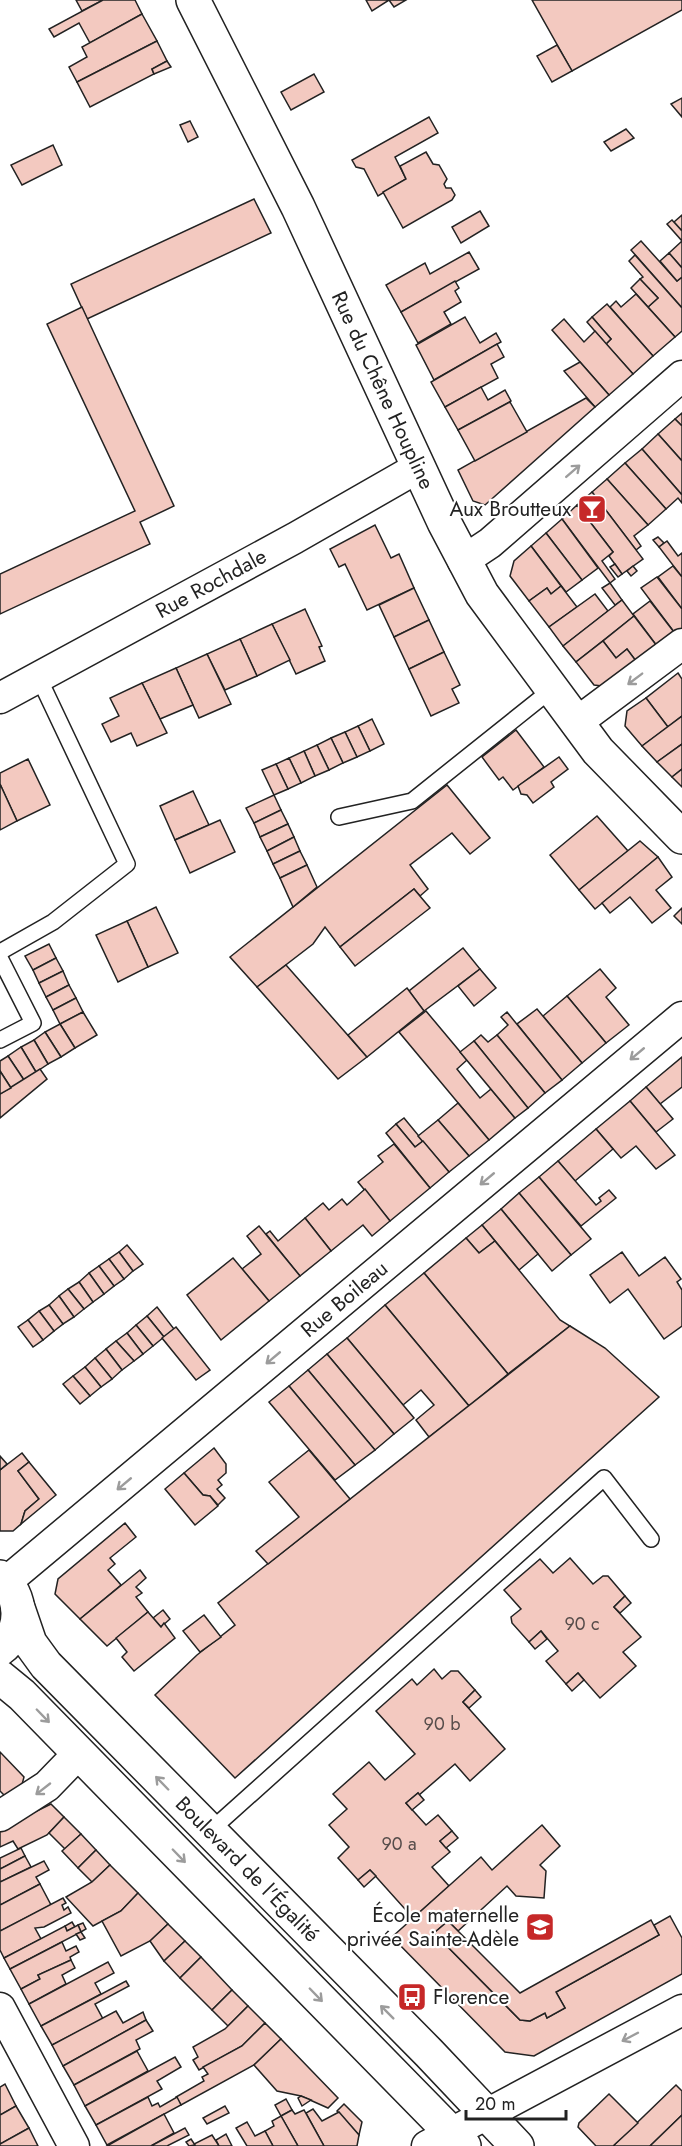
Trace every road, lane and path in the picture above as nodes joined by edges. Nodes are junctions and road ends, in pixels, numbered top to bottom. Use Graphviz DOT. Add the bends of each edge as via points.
graph roads {
  1 [pos="193,0"];
  2 [pos="682,376"];
  3 [pos="419,467"];
  4 [pos="463,561"];
  5 [pos="682,644"];
  6 [pos="38,676"];
  7 [pos="551,690"];
  8 [pos="0,698"];
  9 [pos="576,723"];
  10 [pos="339,817"];
  11 [pos="682,837"];
  12 [pos="0,952"];
  13 [pos="0,958"];
  14 [pos="682,1017"];
  15 [pos="0,1040"];
  16 [pos="651,1539"];
  17 [pos="8,1589"];
  18 [pos="0,1649"];
  19 [pos="0,1677"];
  20 [pos="79,1753"];
  21 [pos="0,1816"];
  22 [pos="210,1831"];
  23 [pos="0,2008"];
  24 [pos="682,2010"];
  25 [pos="486,2114"];
  26 [pos="448,2142"];
  27 [pos="74,2146"];
  28 [pos="517,2146"];
  1 -- 3 [label="main road, Rue du Chêne Houpline" via="298,207"];
  4 -- 2 [label="street, one-way" via="490,543"];
  3 -- 4 [label="main road, Rue du Chêne Houpline"];
  3 -- 6 [label="street, Rue Rochdale"];
  4 -- 7 [label="main road, Rue du Chêne Houpline"];
  5 -- 9 [label="street, one-way"];
  6 -- 8 [label="street, Rue Rochdale"];
  6 -- 12 [label="lane" via="127,864 53,922"];
  7 -- 9 [label="main road, Rue du Chêne Houpline"];
  7 -- 10 [label="lane" via="412,801"];
  9 -- 11 [label="main road, Rue du Chêne Houpline" via="609,764"];
  13 -- 15 [label="lane" via="33,1023"];
  14 -- 17 [label="street, Rue Boileau, one-way"];
  16 -- 22 [label="lane" via="604,1478"];
  17 -- 18 [label="main road" via="18,1622"];
  22 -- 17 [label="main road, Boulevard de l'Égalité, one-way" via="46,1665 30,1643"];
  19 -- 20 [label="main road, Boulevard de l'Égalité, one-way"];
  20 -- 21 [label="street, one-way" via="47,1786"];
  20 -- 26 [label="main road, Boulevard de l'Égalité, one-way"];
  25 -- 22 [label="main road, Boulevard de l'Égalité, one-way"];
  23 -- 27 [label="street"];
  24 -- 25 [label="street, one-way"];
  25 -- 26 [label="street"];
  25 -- 28 [label="main road, Boulevard de l'Égalité"];
}
